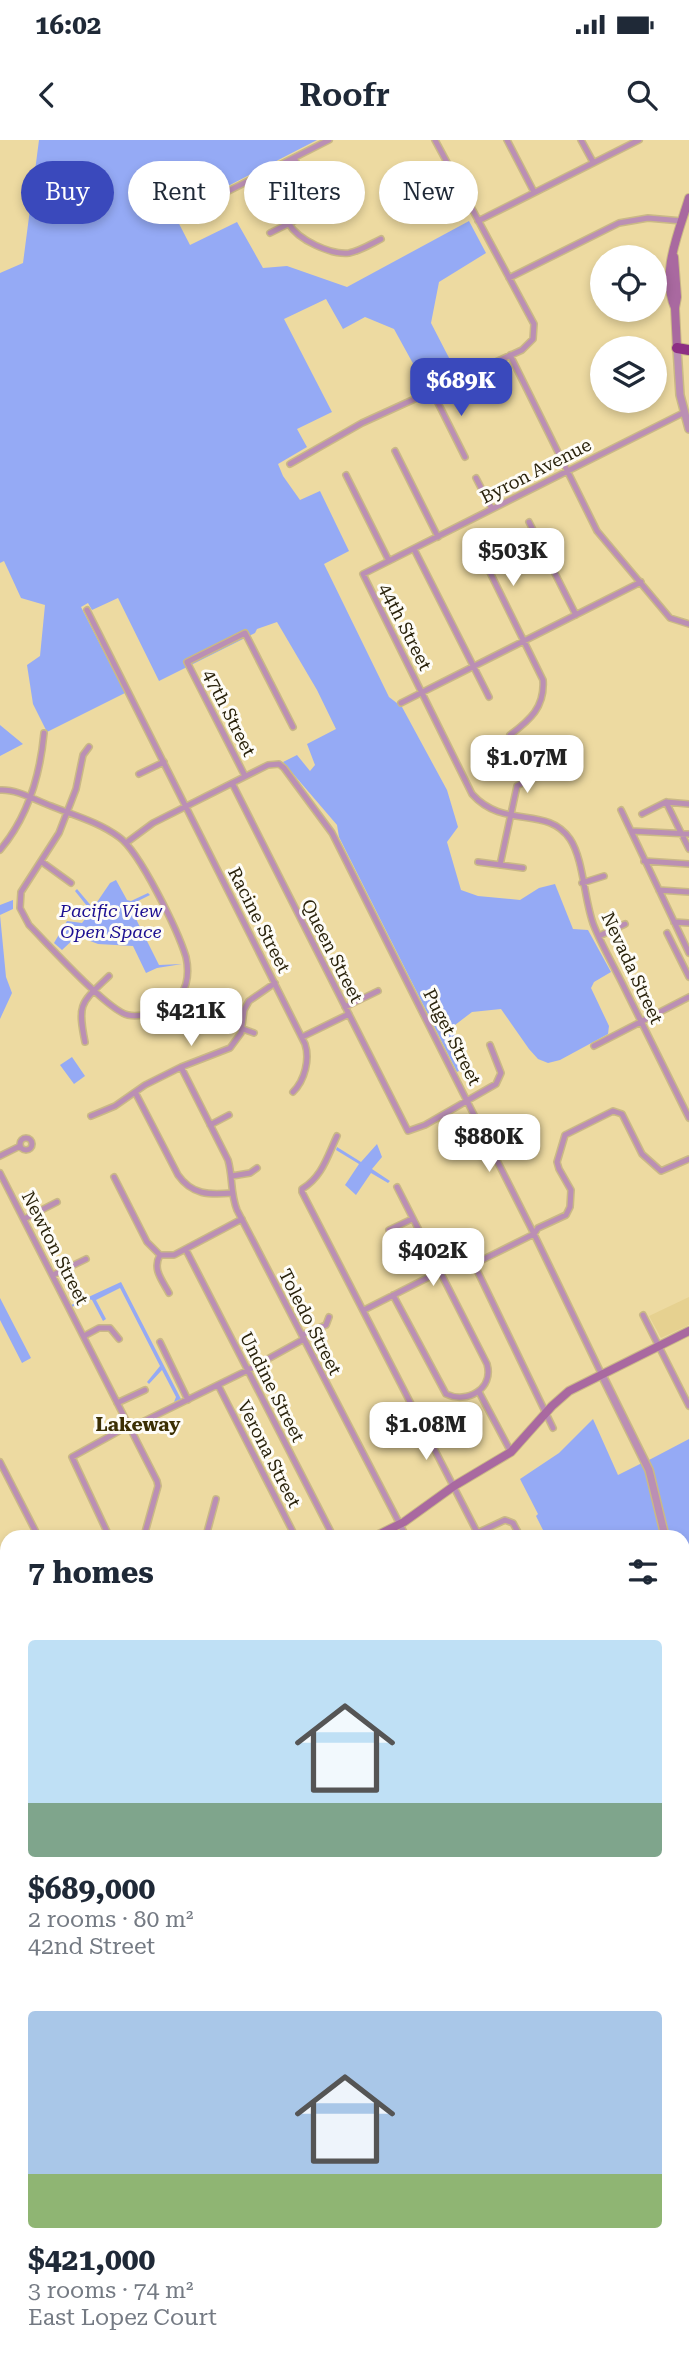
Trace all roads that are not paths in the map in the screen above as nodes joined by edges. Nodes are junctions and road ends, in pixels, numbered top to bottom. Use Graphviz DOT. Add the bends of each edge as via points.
graph roads {
  1 [pos="329,140"];
  2 [pos="435,140"];
  3 [pos="507,140"];
  4 [pos="582,140"];
  5 [pos="639,140"];
  6 [pos="294,158"];
  7 [pos="296,161"];
  8 [pos="446,161"];
  9 [pos="593,162"];
  10 [pos="230,190"];
  11 [pos="534,192"];
  12 [pos="689,198"];
  13 [pos="478,221"];
  14 [pos="685,222"];
  15 [pos="289,224"];
  16 [pos="270,233"];
  17 [pos="381,239"];
  18 [pos="509,278"];
  19 [pos="677,348"];
  20 [pos="689,350"];
  21 [pos="510,355"];
  22 [pos="432,391"];
  23 [pos="685,412"];
  24 [pos="689,429"];
  25 [pos="395,451"];
  26 [pos="466,457"];
  27 [pos="290,464"];
  28 [pos="567,471"];
  29 [pos="346,475"];
  30 [pos="476,478"];
  31 [pos="492,509"];
  32 [pos="529,522"];
  33 [pos="438,537"];
  34 [pos="477,546"];
  35 [pos="414,549"];
  36 [pos="389,561"];
  37 [pos="363,574"];
  38 [pos="641,582"];
  39 [pos="87,610"];
  40 [pos="576,615"];
  41 [pos="689,624"];
  42 [pos="525,641"];
  43 [pos="474,666"];
  44 [pos="422,692"];
  45 [pos="489,696"];
  46 [pos="401,702"];
  47 [pos="293,727"];
  48 [pos="44,733"];
  49 [pos="510,735"];
  50 [pos="89,747"];
  51 [pos="163,761"];
  52 [pos="549,772"];
  53 [pos="139,774"];
  54 [pos="245,776"];
  55 [pos="232,783"];
  56 [pos="0,790"];
  57 [pos="30,798"];
  58 [pos="666,802"];
  59 [pos="689,804"];
  60 [pos="186,806"];
  61 [pos="621,810"];
  62 [pos="68,813"];
  63 [pos="642,814"];
  64 [pos="509,816"];
  65 [pos="631,831"];
  66 [pos="681,833"];
  67 [pos="689,834"];
  68 [pos="127,843"];
  69 [pos="689,849"];
  70 [pos="0,850"];
  71 [pos="644,861"];
  72 [pos="42,862"];
  73 [pos="478,862"];
  74 [pos="689,864"];
  75 [pos="500,865"];
  76 [pos="523,868"];
  77 [pos="604,876"];
  78 [pos="71,883"];
  79 [pos="582,883"];
  80 [pos="659,890"];
  81 [pos="689,892"];
  82 [pos="674,922"];
  83 [pos="689,923"];
  84 [pos="625,924"];
  85 [pos="667,933"];
  86 [pos="599,936"];
  87 [pos="689,953"];
  88 [pos="109,976"];
  89 [pos="689,977"];
  90 [pos="275,983"];
  91 [pos="94,990"];
  92 [pos="378,991"];
  93 [pos="689,997"];
  94 [pos="347,1010"];
  95 [pos="642,1022"];
  96 [pos="243,1029"];
  97 [pos="254,1033"];
  98 [pos="302,1037"];
  99 [pos="85,1042"];
  100 [pos="490,1045"];
  101 [pos="594,1046"];
  102 [pos="181,1067"];
  103 [pos="135,1091"];
  104 [pos="293,1091"];
  105 [pos="467,1102"];
  106 [pos="229,1115"];
  107 [pos="91,1116"];
  108 [pos="689,1118"];
  109 [pos="210,1125"];
  110 [pos="337,1136"];
  111 [pos="20,1146"];
  112 [pos="0,1156"];
  113 [pos="689,1159"];
  114 [pos="257,1168"];
  115 [pos="0,1172"];
  116 [pos="232,1176"];
  117 [pos="114,1177"];
  118 [pos="7,1186"];
  119 [pos="397,1187"];
  120 [pos="0,1189"];
  121 [pos="195,1191"];
  122 [pos="232,1193"];
  123 [pos="192,1199"];
  124 [pos="57,1202"];
  125 [pos="24,1219"];
  126 [pos="242,1219"];
  127 [pos="412,1219"];
  128 [pos="389,1230"];
  129 [pos="534,1234"];
  130 [pos="186,1250"];
  131 [pos="160,1255"];
  132 [pos="86,1259"];
  133 [pos="439,1272"];
  134 [pos="53,1275"];
  135 [pos="169,1293"];
  136 [pos="393,1295"];
  137 [pos="364,1310"];
  138 [pos="643,1315"];
  139 [pos="329,1317"];
  140 [pos="689,1332"];
  141 [pos="84,1336"];
  142 [pos="303,1337"];
  143 [pos="119,1339"];
  144 [pos="160,1342"];
  145 [pos="659,1346"];
  146 [pos="248,1370"];
  147 [pos="602,1375"];
  148 [pos="218,1385"];
  149 [pos="145,1390"];
  150 [pos="479,1392"];
  151 [pos="188,1400"];
  152 [pos="117,1404"];
  153 [pos="689,1406"];
  154 [pos="546,1413"];
  155 [pos="130,1428"];
  156 [pos="554,1428"];
  157 [pos="119,1432"];
  158 [pos="511,1452"];
  159 [pos="0,1462"];
  160 [pos="454,1486"];
  161 [pos="216,1499"];
  162 [pos="400,1525"];
  163 [pos="35,1530"];
  164 [pos="106,1530"];
  165 [pos="146,1530"];
  166 [pos="208,1530"];
  167 [pos="292,1530"];
  168 [pos="330,1530"];
  169 [pos="389,1530"];
  170 [pos="403,1530"];
  171 [pos="476,1530"];
  172 [pos="487,1530"];
  173 [pos="517,1530"];
  174 [pos="663,1530"];
  1 -- 6 [label="street"];
  2 -- 8 [label="street"];
  3 -- 11 [label="street"];
  4 -- 9 [label="street"];
  5 -- 9 [label="street"];
  6 -- 7 [label="street"];
  6 -- 10 [label="street"];
  9 -- 11 [label="street"];
  11 -- 13 [label="street"];
  12 -- 14 [label="main road"];
  13 -- 18 [label="street"];
  14 -- 18 [label="street" via="649,218 619,223"];
  14 -- 19 [label="main road" via="673,252 669,280"];
  15 -- 16 [label="street"];
  15 -- 17 [label="street" via="300,236 338,253 356,251"];
  18 -- 21 [label="street" via="534,324 535,335 527,346"];
  19 -- 20 [label="highway"];
  19 -- 23 [label="street"];
  21 -- 22 [label="street"];
  21 -- 28 [label="street"];
  22 -- 26 [label="street"];
  22 -- 27 [label="street" via="348,430"];
  23 -- 24 [label="street"];
  23 -- 28 [label="street, Byron Avenue"];
  25 -- 33 [label="street"];
  28 -- 31 [label="street, Byron Avenue"];
  28 -- 38 [label="street" via="597,531"];
  29 -- 36 [label="street"];
  30 -- 31 [label="street"];
  31 -- 33 [label="street, Byron Avenue"];
  32 -- 40 [label="street"];
  33 -- 35 [label="street, Byron Avenue"];
  34 -- 42 [label="street"];
  35 -- 36 [label="street, Byron Avenue"];
  35 -- 43 [label="street"];
  36 -- 37 [label="street, Byron Avenue"];
  37 -- 44 [label="street, 44th Street"];
  38 -- 40 [label="street"];
  38 -- 41 [label="street" via="670,618"];
  39 -- 51 [label="street, Racine Street"];
  40 -- 42 [label="street"];
  42 -- 43 [label="street"];
  42 -- 49 [label="street" via="541,673 543,694 532,718"];
  43 -- 44 [label="street"];
  43 -- 45 [label="street"];
  44 -- 46 [label="street"];
  44 -- 64 [label="street, Nevada Street" via="472,794 487,807"];
  47 -- 54 [label="street, 47th Street" via="245,633 187,662"];
  48 -- 57 [label="street"];
  50 -- 62 [label="street"];
  51 -- 53 [label="street"];
  51 -- 60 [label="street, Racine Street"];
  52 -- 64 [label="street" via="517,786"];
  54 -- 55 [label="street"];
  54 -- 105 [label="street, Puget Street" via="279,764 332,833"];
  55 -- 60 [label="street"];
  55 -- 94 [label="street, Queen Street"];
  56 -- 57 [label="street"];
  57 -- 62 [label="street"];
  57 -- 70 [label="street"];
  58 -- 59 [label="street"];
  58 -- 63 [label="street"];
  58 -- 66 [label="street"];
  60 -- 68 [label="street" via="141,830"];
  60 -- 90 [label="street, Racine Street"];
  61 -- 65 [label="street"];
  62 -- 68 [label="street" via="108,829"];
  62 -- 72 [label="street"];
  64 -- 75 [label="street"];
  64 -- 79 [label="street, Nevada Street" via="540,819 562,830 575,848"];
  65 -- 66 [label="street"];
  65 -- 71 [label="street"];
  66 -- 67 [label="street"];
  66 -- 69 [label="street"];
  68 -- 91 [label="street" via="142,864 186,957 188,975 184,991 173,1003 141,1016 113,1009"];
  71 -- 74 [label="street"];
  71 -- 80 [label="street"];
  72 -- 78 [label="street"];
  72 -- 91 [label="street" via="20,892 22,914"];
  73 -- 75 [label="street"];
  75 -- 76 [label="street"];
  77 -- 79 [label="street"];
  79 -- 86 [label="street, Nevada Street"];
  80 -- 81 [label="street"];
  80 -- 82 [label="street"];
  82 -- 83 [label="street"];
  82 -- 87 [label="street"];
  84 -- 86 [label="street"];
  85 -- 89 [label="street"];
  86 -- 95 [label="street, Nevada Street"];
  88 -- 91 [label="street"];
  90 -- 96 [label="street" via="249,1001"];
  90 -- 98 [label="street, Racine Street"];
  91 -- 99 [label="street" via="80,1010"];
  92 -- 94 [label="street"];
  93 -- 95 [label="street"];
  94 -- 98 [label="street"];
  94 -- 105 [label="street, Queen Street" via="408,1131"];
  95 -- 101 [label="street"];
  95 -- 108 [label="street, Nevada Street"];
  96 -- 97 [label="street"];
  96 -- 102 [label="street" via="230,1048"];
  98 -- 104 [label="street, Racine Street" via="308,1060"];
  100 -- 105 [label="street" via="499,1065 499,1079"];
  102 -- 103 [label="street"];
  102 -- 109 [label="street"];
  103 -- 107 [label="street"];
  103 -- 121 [label="street" via="177,1175"];
  105 -- 129 [label="street, Puget Street"];
  106 -- 109 [label="street"];
  109 -- 116 [label="street"];
  110 -- 137 [label="street" via="320,1172 302,1192"];
  111 -- 112 [label="street"];
  113 -- 129 [label="street" via="661,1171 642,1154 618,1112 569,1132 562,1140 557,1162 571,1190 570,1207 566,1215"];
  114 -- 116 [label="street"];
  115 -- 118 [label="street, Newton Street"];
  116 -- 122 [label="street"];
  117 -- 131 [label="street" via="148,1244"];
  118 -- 120 [label="street"];
  118 -- 125 [label="street, Newton Street"];
  119 -- 127 [label="street"];
  121 -- 122 [label="street"];
  121 -- 123 [label="street"];
  122 -- 126 [label="street, Toledo Street"];
  124 -- 125 [label="street"];
  125 -- 134 [label="street, Newton Street"];
  126 -- 130 [label="street"];
  126 -- 142 [label="street, Toledo Street"];
  127 -- 128 [label="street"];
  127 -- 133 [label="street"];
  129 -- 147 [label="street, Puget Street"];
  129 -- 154 [label="street" via="474,1267"];
  130 -- 131 [label="street"];
  130 -- 146 [label="street, Undine Street"];
  131 -- 135 [label="street" via="157,1269"];
  132 -- 134 [label="street"];
  133 -- 136 [label="street"];
  133 -- 150 [label="street" via="489,1371"];
  134 -- 141 [label="street, Newton Street"];
  136 -- 137 [label="street"];
  136 -- 150 [label="street" via="446,1394 458,1398"];
  137 -- 160 [label="street"];
  138 -- 145 [label="street"];
  139 -- 142 [label="street" via="326,1325"];
  140 -- 145 [label="main road"];
  141 -- 143 [label="street" via="104,1327"];
  141 -- 152 [label="street, Newton Street"];
  142 -- 146 [label="street"];
  142 -- 162 [label="street, Toledo Street"];
  144 -- 151 [label="street"];
  145 -- 147 [label="main road"];
  145 -- 153 [label="street"];
  146 -- 148 [label="street"];
  146 -- 168 [label="street, Undine Street"];
  147 -- 154 [label="main road" via="568,1392"];
  147 -- 174 [label="street, Puget Street" via="649,1470"];
  148 -- 151 [label="street"];
  148 -- 167 [label="street, Verona Street"];
  149 -- 152 [label="street"];
  150 -- 158 [label="street"];
  151 -- 155 [label="street"];
  152 -- 155 [label="street, Newton Street"];
  154 -- 156 [label="street"];
  154 -- 158 [label="main road"];
  155 -- 165 [label="street, Newton Street" via="158,1486"];
  157 -- 164 [label="street" via="72,1457"];
  158 -- 160 [label="main road"];
  159 -- 163 [label="street"];
  160 -- 162 [label="main road"];
  160 -- 171 [label="street"];
  161 -- 166 [label="street"];
  162 -- 169 [label="main road"];
  162 -- 170 [label="street, Toledo Street"];
  172 -- 173 [label="street" via="505,1520"];
}
